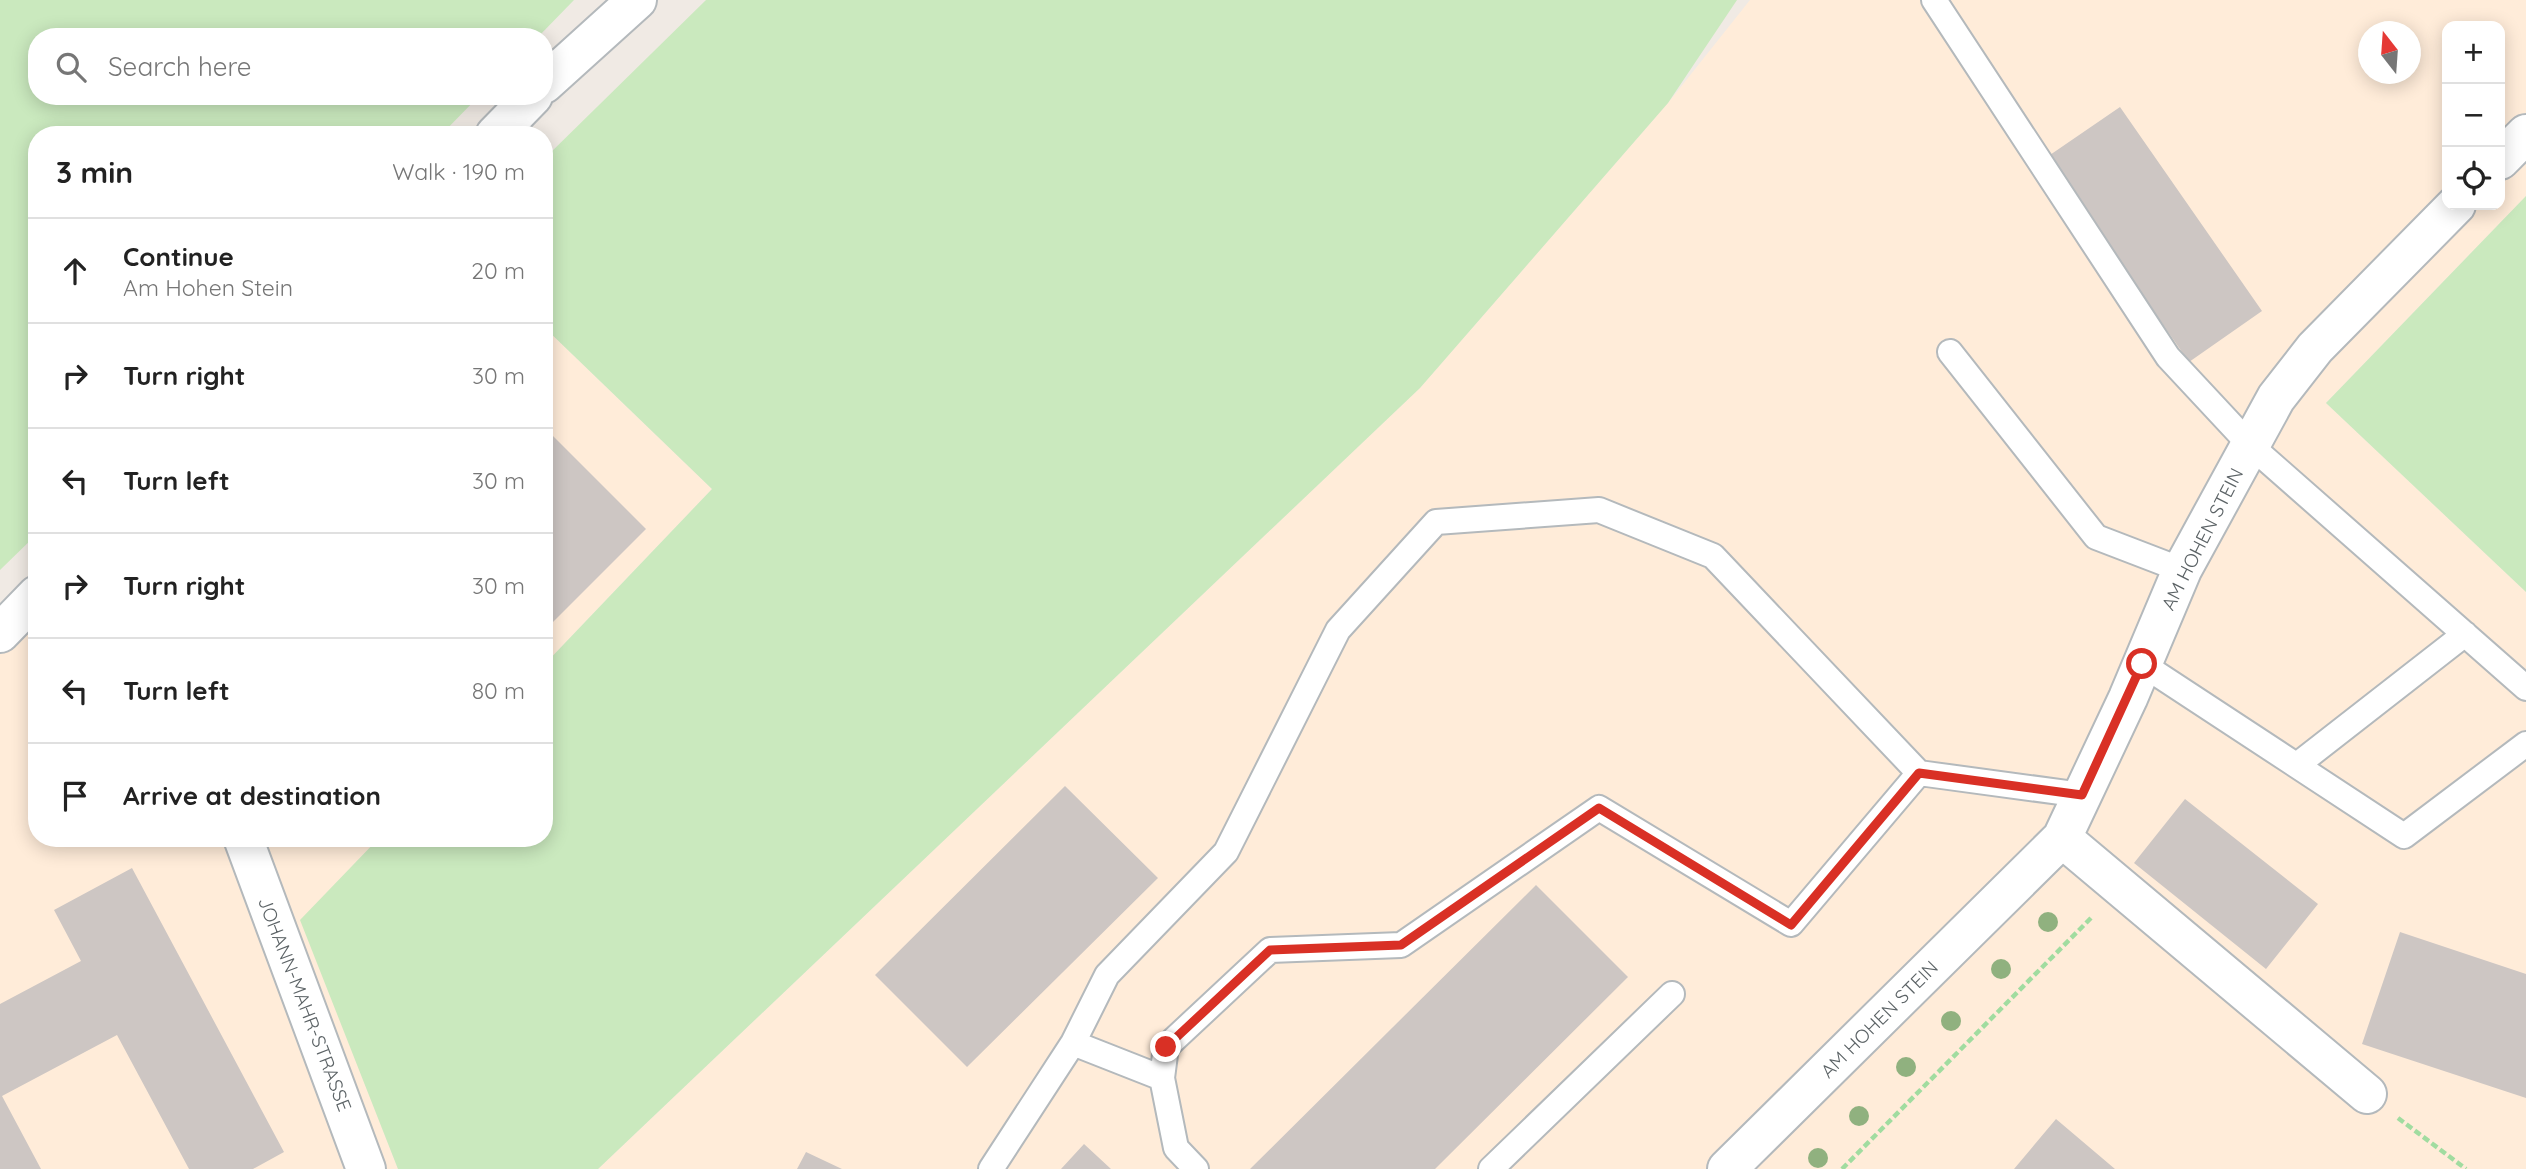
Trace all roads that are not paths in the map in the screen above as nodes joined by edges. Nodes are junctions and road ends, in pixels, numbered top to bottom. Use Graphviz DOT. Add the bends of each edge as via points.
graph roads {
  1 [pos="637,0"];
  2 [pos="1934,0"];
  3 [pos="553,77"];
  4 [pos="524,105"];
  5 [pos="504,126"];
  6 [pos="2526,134"];
  7 [pos="2505,155"];
  8 [pos="2451,210"];
  9 [pos="1950,352"];
  10 [pos="2250,446"];
  11 [pos="2182,570"];
  12 [pos="28,606"];
  13 [pos="0,633"];
  14 [pos="2465,634"];
  15 [pos="2142,664"];
  16 [pos="2526,688"];
  17 [pos="2526,744"];
  18 [pos="2297,765"];
  19 [pos="1919,773"];
  20 [pos="2082,795"];
  21 [pos="2062,838"];
  22 [pos="246,847"];
  23 [pos="1672,995"];
  24 [pos="1073,1043"];
  25 [pos="1161,1078"];
  26 [pos="2367,1094"];
  27 [pos="366,1169"];
  28 [pos="990,1169"];
  29 [pos="1196,1169"];
  30 [pos="1491,1169"];
  31 [pos="1727,1169"];
  1 -- 3 [label="street"];
  2 -- 10 [label="lane" via="2168,357"];
  4 -- 5 [label="street"];
  6 -- 7 [label="street"];
  8 -- 10 [label="street, AM HOHEN STEIN" via="2315,348 2276,398"];
  9 -- 11 [label="lane" via="2096,537"];
  10 -- 11 [label="street, AM HOHEN STEIN"];
  10 -- 14 [label="lane"];
  11 -- 15 [label="street, AM HOHEN STEIN"];
  12 -- 13 [label="street"];
  14 -- 16 [label="lane"];
  14 -- 18 [label="lane"];
  15 -- 18 [label="lane"];
  15 -- 20 [label="street, AM HOHEN STEIN"];
  17 -- 18 [label="lane" via="2404,836"];
  19 -- 20 [label="lane"];
  19 -- 24 [label="lane" via="1713,556 1600,510 1436,522 1338,630 1226,852 1107,975"];
  19 -- 25 [label="lane" via="1791,925 1599,808 1401,945 1270,950 1166,1047"];
  20 -- 21 [label="street, AM HOHEN STEIN"];
  21 -- 26 [label="street"];
  21 -- 31 [label="street, AM HOHEN STEIN"];
  22 -- 27 [label="street, JOHANN-MAHR-STRASSE"];
  23 -- 30 [label="lane"];
  24 -- 25 [label="lane"];
  24 -- 28 [label="lane"];
  25 -- 29 [label="lane" via="1176,1148"];
}
